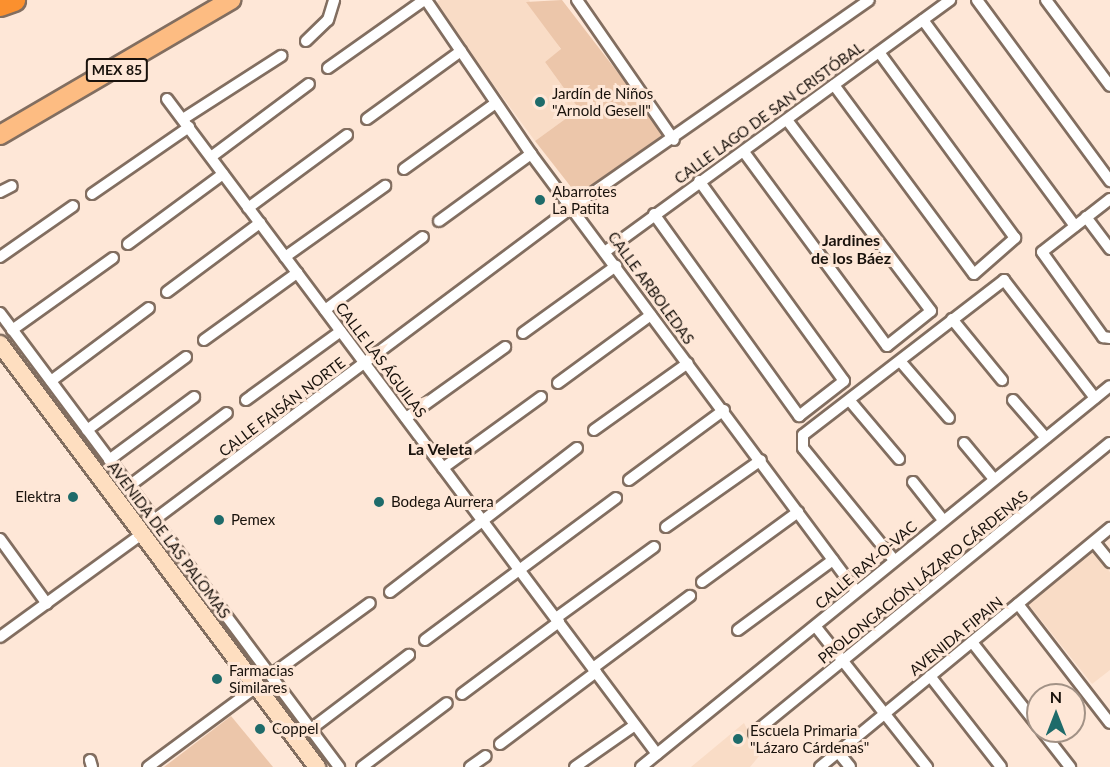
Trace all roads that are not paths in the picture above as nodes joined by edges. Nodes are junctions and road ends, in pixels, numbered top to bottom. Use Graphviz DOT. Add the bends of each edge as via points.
graph roads {
  1 [pos="14,0"];
  2 [pos="231,0"];
  3 [pos="334,0"];
  4 [pos="425,0"];
  5 [pos="577,0"];
  6 [pos="869,0"];
  7 [pos="950,0"];
  8 [pos="977,0"];
  9 [pos="1046,0"];
  10 [pos="0,5"];
  11 [pos="922,20"];
  12 [pos="306,41"];
  13 [pos="461,51"];
  14 [pos="879,52"];
  15 [pos="281,56"];
  16 [pos="328,68"];
  17 [pos="309,84"];
  18 [pos="834,85"];
  19 [pos="1110,86"];
  20 [pos="167,99"];
  21 [pos="496,103"];
  22 [pos="367,119"];
  23 [pos="788,121"];
  24 [pos="186,123"];
  25 [pos="0,135"];
  26 [pos="347,135"];
  27 [pos="674,140"];
  28 [pos="744,152"];
  29 [pos="531,154"];
  30 [pos="211,157"];
  31 [pos="404,169"];
  32 [pos="223,174"];
  33 [pos="699,181"];
  34 [pos="1110,181"];
  35 [pos="12,186"];
  36 [pos="385,186"];
  37 [pos="0,192"];
  38 [pos="92,194"];
  39 [pos="1110,199"];
  40 [pos="73,206"];
  41 [pos="248,207"];
  42 [pos="572,208"];
  43 [pos="654,214"];
  44 [pos="1086,217"];
  45 [pos="439,221"];
  46 [pos="260,224"];
  47 [pos="1075,225"];
  48 [pos="423,237"];
  49 [pos="128,244"];
  50 [pos="1110,249"];
  51 [pos="606,251"];
  52 [pos="0,257"];
  53 [pos="285,257"];
  54 [pos="113,258"];
  55 [pos="616,266"];
  56 [pos="297,273"];
  57 [pos="167,292"];
  58 [pos="149,308"];
  59 [pos="325,310"];
  60 [pos="0,313"];
  61 [pos="651,315"];
  62 [pos="952,319"];
  63 [pos="12,330"];
  64 [pos="341,331"];
  65 [pos="523,333"];
  66 [pos="1109,339"];
  67 [pos="204,340"];
  68 [pos="0,344"];
  69 [pos="505,347"];
  70 [pos="186,357"];
  71 [pos="900,361"];
  72 [pos="688,363"];
  73 [pos="365,364"];
  74 [pos="1002,380"];
  75 [pos="51,381"];
  76 [pos="558,383"];
  77 [pos="1110,386"];
  78 [pos="194,397"];
  79 [pos="541,397"];
  80 [pos="1095,398"];
  81 [pos="246,400"];
  82 [pos="1013,400"];
  83 [pos="850,401"];
  84 [pos="724,410"];
  85 [pos="227,413"];
  86 [pos="406,418"];
  87 [pos="949,418"];
  88 [pos="87,430"];
  89 [pos="594,430"];
  90 [pos="1046,438"];
  91 [pos="964,443"];
  92 [pos="1110,443"];
  93 [pos="577,448"];
  94 [pos="899,459"];
  95 [pos="110,460"];
  96 [pos="761,460"];
  97 [pos="443,468"];
  98 [pos="994,479"];
  99 [pos="629,480"];
  100 [pos="913,482"];
  101 [pos="129,486"];
  102 [pos="616,498"];
  103 [pos="798,512"];
  104 [pos="154,520"];
  105 [pos="484,520"];
  106 [pos="943,520"];
  107 [pos="666,527"];
  108 [pos="1110,528"];
  109 [pos="142,534"];
  110 [pos="0,539"];
  111 [pos="1094,542"];
  112 [pos="654,546"];
  113 [pos="10,553"];
  114 [pos="0,560"];
  115 [pos="833,560"];
  116 [pos="894,560"];
  117 [pos="1110,562"];
  118 [pos="519,569"];
  119 [pos="702,582"];
  120 [pos="856,591"];
  121 [pos="390,592"];
  122 [pos="690,596"];
  123 [pos="370,603"];
  124 [pos="47,604"];
  125 [pos="1018,604"];
  126 [pos="557,620"];
  127 [pos="816,627"];
  128 [pos="738,630"];
  129 [pos="0,638"];
  130 [pos="424,640"];
  131 [pos="972,642"];
  132 [pos="409,655"];
  133 [pos="844,662"];
  134 [pos="595,670"];
  135 [pos="271,675"];
  136 [pos="930,676"];
  137 [pos="256,687"];
  138 [pos="462,694"];
  139 [pos="447,703"];
  140 [pos="1026,711"];
  141 [pos="885,713"];
  142 [pos="1110,723"];
  143 [pos="635,725"];
  144 [pos="311,729"];
  145 [pos="754,733"];
  146 [pos="1051,743"];
  147 [pos="500,744"];
  148 [pos="838,752"];
  149 [pos="657,754"];
  150 [pos="486,756"];
  151 [pos="148,767"];
  152 [pos="316,767"];
  153 [pos="339,767"];
  154 [pos="362,767"];
  155 [pos="470,767"];
  156 [pos="575,767"];
  157 [pos="641,767"];
  158 [pos="820,767"];
  159 [pos="849,767"];
  160 [pos="927,767"];
  161 [pos="1001,767"];
  162 [pos="1070,767"];
  1 -- 10 [label="highway"];
  2 -- 25 [label="main road, MEX 85"];
  3 -- 12 [label="street" via="328,20"];
  4 -- 13 [label="street, CALLE ARBOLEDAS"];
  4 -- 16 [label="street"];
  5 -- 27 [label="street"];
  6 -- 27 [label="street, CALLE FAISÁN NORTE"];
  7 -- 11 [label="street, CALLE LAGO DE SAN CRISTÓBAL"];
  8 -- 34 [label="street"];
  9 -- 19 [label="street"];
  11 -- 14 [label="street, CALLE LAGO DE SAN CRISTÓBAL"];
  11 -- 47 [label="street"];
  13 -- 21 [label="street, CALLE ARBOLEDAS"];
  13 -- 22 [label="street"];
  14 -- 18 [label="street, CALLE LAGO DE SAN CRISTÓBAL"];
  14 -- 18 [label="street" via="1015,238 974,274"];
  15 -- 24 [label="street"];
  17 -- 30 [label="street"];
  18 -- 23 [label="street, CALLE LAGO DE SAN CRISTÓBAL"];
  20 -- 24 [label="street, CALLE LAS ÁGUILAS"];
  21 -- 29 [label="street, CALLE ARBOLEDAS"];
  21 -- 31 [label="street"];
  23 -- 28 [label="street, CALLE LAGO DE SAN CRISTÓBAL"];
  23 -- 28 [label="street" via="931,311 887,346"];
  24 -- 30 [label="street, CALLE LAS ÁGUILAS"];
  24 -- 38 [label="street"];
  26 -- 41 [label="street"];
  27 -- 42 [label="street, CALLE FAISÁN NORTE"];
  28 -- 33 [label="street, CALLE LAGO DE SAN CRISTÓBAL"];
  29 -- 42 [label="street, CALLE ARBOLEDAS"];
  29 -- 45 [label="street"];
  30 -- 32 [label="street, CALLE LAS ÁGUILAS"];
  32 -- 41 [label="street, CALLE LAS ÁGUILAS"];
  32 -- 49 [label="street"];
  33 -- 43 [label="street, CALLE LAGO DE SAN CRISTÓBAL"];
  33 -- 43 [label="street" via="844,381 799,416"];
  35 -- 37 [label="street"];
  36 -- 53 [label="street"];
  39 -- 44 [label="street"];
  40 -- 52 [label="street"];
  41 -- 46 [label="street, CALLE LAS ÁGUILAS"];
  42 -- 51 [label="street, CALLE ARBOLEDAS"];
  42 -- 73 [label="street, CALLE FAISÁN NORTE"];
  43 -- 51 [label="street, CALLE LAGO DE SAN CRISTÓBAL"];
  44 -- 47 [label="street"];
  44 -- 50 [label="street"];
  46 -- 53 [label="street, CALLE LAS ÁGUILAS"];
  46 -- 57 [label="street"];
  47 -- 66 [label="street" via="1042,252"];
  48 -- 59 [label="street"];
  51 -- 55 [label="street, CALLE ARBOLEDAS"];
  53 -- 56 [label="street, CALLE LAS ÁGUILAS"];
  54 -- 63 [label="street"];
  55 -- 61 [label="street, CALLE ARBOLEDAS"];
  55 -- 65 [label="street"];
  56 -- 59 [label="street, CALLE LAS ÁGUILAS"];
  56 -- 67 [label="street"];
  58 -- 75 [label="street"];
  59 -- 64 [label="street, CALLE LAS ÁGUILAS"];
  60 -- 63 [label="street, AVENIDA DE LAS PALOMAS"];
  61 -- 72 [label="street, CALLE ARBOLEDAS"];
  61 -- 76 [label="street"];
  62 -- 71 [label="street"];
  62 -- 74 [label="street"];
  62 -- 80 [label="street" via="1004,280"];
  63 -- 75 [label="street, AVENIDA DE LAS PALOMAS"];
  64 -- 73 [label="street, CALLE LAS ÁGUILAS"];
  64 -- 81 [label="street"];
  68 -- 109 [label="main road, AVENIDA DE LAS PALOMAS"];
  69 -- 86 [label="street"];
  70 -- 88 [label="street"];
  71 -- 83 [label="street"];
  71 -- 87 [label="street"];
  72 -- 84 [label="street, CALLE ARBOLEDAS"];
  72 -- 89 [label="street"];
  73 -- 86 [label="street, CALLE LAS ÁGUILAS"];
  73 -- 104 [label="street, CALLE FAISÁN NORTE"];
  75 -- 88 [label="street, AVENIDA DE LAS PALOMAS"];
  77 -- 80 [label="street, CALLE RAY-O-VAC"];
  78 -- 95 [label="street"];
  79 -- 97 [label="street"];
  80 -- 90 [label="street, CALLE RAY-O-VAC"];
  82 -- 90 [label="street"];
  83 -- 94 [label="street"];
  83 -- 116 [label="street" via="801,442"];
  84 -- 96 [label="street, CALLE ARBOLEDAS"];
  84 -- 99 [label="street"];
  85 -- 101 [label="street"];
  86 -- 97 [label="street, CALLE LAS ÁGUILAS"];
  88 -- 95 [label="street, AVENIDA DE LAS PALOMAS"];
  90 -- 98 [label="street, CALLE RAY-O-VAC"];
  91 -- 98 [label="street"];
  92 -- 133 [label="street, PROLONGACIÓN LÁZARO CÁRDENAS"];
  93 -- 105 [label="street"];
  95 -- 101 [label="street, AVENIDA DE LAS PALOMAS"];
  96 -- 103 [label="street, CALLE ARBOLEDAS"];
  96 -- 107 [label="street"];
  97 -- 105 [label="street, CALLE LAS ÁGUILAS"];
  98 -- 106 [label="street, CALLE RAY-O-VAC"];
  100 -- 106 [label="street"];
  101 -- 104 [label="street, AVENIDA DE LAS PALOMAS"];
  102 -- 118 [label="street"];
  103 -- 115 [label="street, CALLE ARBOLEDAS"];
  103 -- 119 [label="street"];
  104 -- 135 [label="street, AVENIDA DE LAS PALOMAS"];
  105 -- 118 [label="street, CALLE LAS ÁGUILAS"];
  105 -- 121 [label="street"];
  106 -- 116 [label="street, CALLE RAY-O-VAC"];
  108 -- 111 [label="street, AVENIDA FIPAIN"];
  109 -- 124 [label="street"];
  109 -- 137 [label="main road, AVENIDA DE LAS PALOMAS"];
  110 -- 113 [label="street"];
  111 -- 117 [label="street"];
  111 -- 125 [label="street, AVENIDA FIPAIN"];
  112 -- 126 [label="street"];
  113 -- 114 [label="street"];
  113 -- 124 [label="street"];
  115 -- 120 [label="street, CALLE ARBOLEDAS"];
  115 -- 128 [label="street"];
  116 -- 120 [label="street, CALLE RAY-O-VAC"];
  118 -- 126 [label="street, CALLE LAS ÁGUILAS"];
  118 -- 130 [label="street"];
  120 -- 127 [label="street, CALLE RAY-O-VAC"];
  122 -- 134 [label="street"];
  123 -- 135 [label="street"];
  124 -- 129 [label="street"];
  125 -- 131 [label="street, AVENIDA FIPAIN"];
  125 -- 142 [label="street"];
  126 -- 134 [label="street, CALLE LAS ÁGUILAS"];
  126 -- 138 [label="street"];
  127 -- 133 [label="street"];
  127 -- 149 [label="street, CALLE RAY-O-VAC"];
  131 -- 136 [label="street, AVENIDA FIPAIN"];
  131 -- 140 [label="street"];
  132 -- 144 [label="street"];
  133 -- 141 [label="street"];
  133 -- 145 [label="street, PROLONGACIÓN LÁZARO CÁRDENAS"];
  134 -- 143 [label="street, CALLE LAS ÁGUILAS"];
  134 -- 147 [label="street"];
  135 -- 144 [label="street, AVENIDA DE LAS PALOMAS"];
  136 -- 141 [label="street, AVENIDA FIPAIN"];
  136 -- 161 [label="street"];
  137 -- 151 [label="street"];
  137 -- 152 [label="main road, AVENIDA DE LAS PALOMAS"];
  139 -- 154 [label="street"];
  141 -- 148 [label="street, AVENIDA FIPAIN"];
  141 -- 160 [label="street"];
  143 -- 149 [label="street, CALLE LAS ÁGUILAS"];
  143 -- 156 [label="street"];
  144 -- 153 [label="street, AVENIDA DE LAS PALOMAS"];
  146 -- 162 [label="street"];
  148 -- 158 [label="street, AVENIDA FIPAIN"];
  148 -- 159 [label="street"];
  149 -- 157 [label="street, CALLE RAY-O-VAC"];
  150 -- 155 [label="street"];
}
